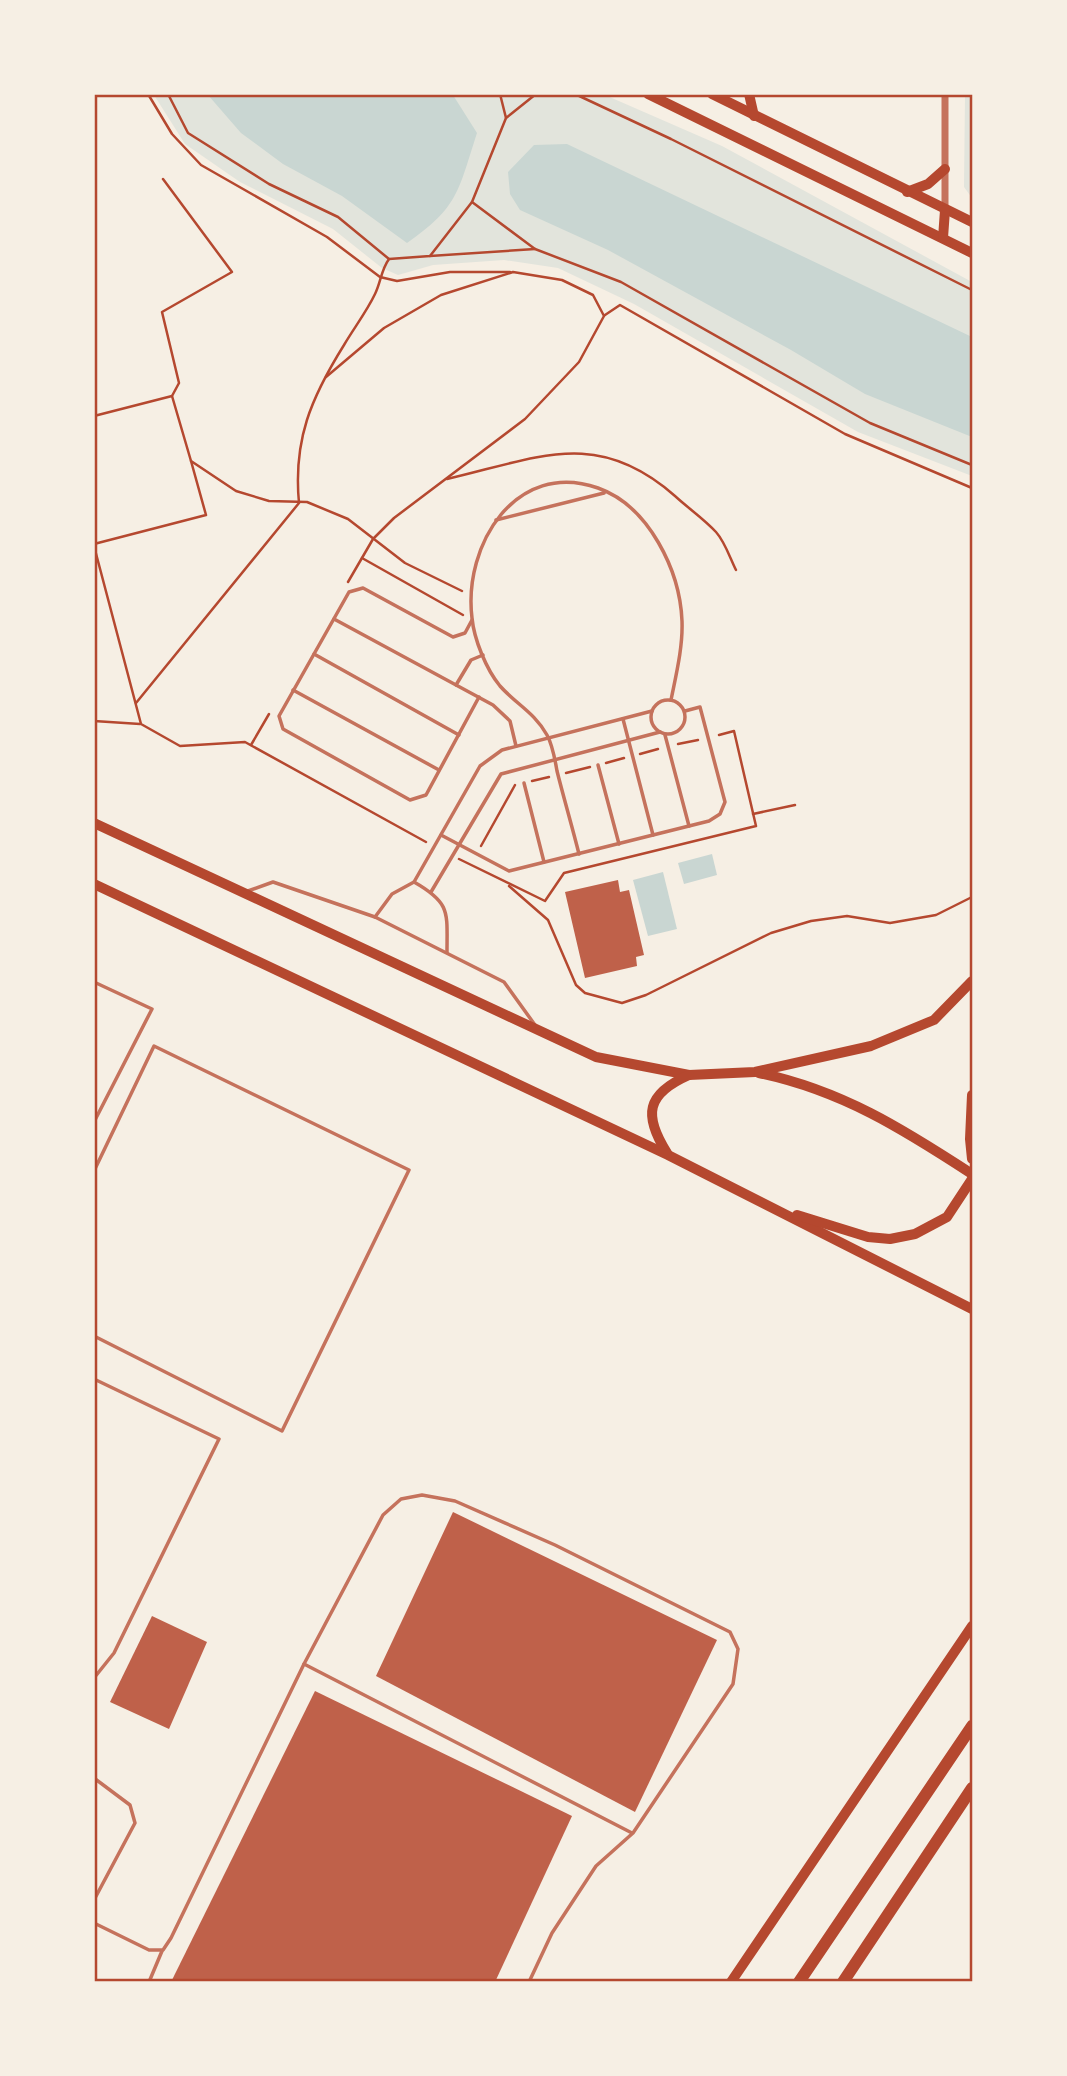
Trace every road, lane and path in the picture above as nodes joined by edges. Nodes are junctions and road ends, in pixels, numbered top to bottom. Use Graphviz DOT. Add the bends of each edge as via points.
graph roads {
  1 [pos="148,94"];
  2 [pos="169,94"];
  3 [pos="500,94"];
  4 [pos="536,94"];
  5 [pos="575,94"];
  6 [pos="648,94"];
  7 [pos="712,94"];
  8 [pos="749,94"];
  9 [pos="945,94"];
  10 [pos="754,116"];
  11 [pos="506,118"];
  12 [pos="945,169"];
  13 [pos="163,179"];
  14 [pos="907,191"];
  15 [pos="472,202"];
  16 [pos="945,211"];
  17 [pos="972,222"];
  18 [pos="943,238"];
  19 [pos="535,249"];
  20 [pos="972,253"];
  21 [pos="430,256"];
  22 [pos="389,259"];
  23 [pos="513,272"];
  24 [pos="380,276"];
  25 [pos="972,290"];
  26 [pos="604,316"];
  27 [pos="326,377"];
  28 [pos="172,396"];
  29 [pos="94,416"];
  30 [pos="191,461"];
  31 [pos="972,465"];
  32 [pos="972,488"];
  33 [pos="607,492"];
  34 [pos="299,503"];
  35 [pos="495,520"];
  36 [pos="373,539"];
  37 [pos="94,545"];
  38 [pos="362,558"];
  39 [pos="471,594"];
  40 [pos="334,619"];
  41 [pos="472,620"];
  42 [pos="314,654"];
  43 [pos="483,654"];
  44 [pos="456,685"];
  45 [pos="293,690"];
  46 [pos="479,697"];
  47 [pos="671,700"];
  48 [pos="135,705"];
  49 [pos="652,711"];
  50 [pos="685,711"];
  51 [pos="623,719"];
  52 [pos="94,721"];
  53 [pos="141,724"];
  54 [pos="660,732"];
  55 [pos="665,734"];
  56 [pos="459,735"];
  57 [pos="549,738"];
  58 [pos="629,740"];
  59 [pos="516,746"];
  60 [pos="555,760"];
  61 [pos="598,765"];
  62 [pos="440,771"];
  63 [pos="524,783"];
  64 [pos="795,805"];
  65 [pos="754,814"];
  66 [pos="94,823"];
  67 [pos="689,826"];
  68 [pos="441,835"];
  69 [pos="653,835"];
  70 [pos="619,844"];
  71 [pos="459,845"];
  72 [pos="434,846"];
  73 [pos="579,853"];
  74 [pos="453,856"];
  75 [pos="544,862"];
  76 [pos="472,866"];
  77 [pos="503,881"];
  78 [pos="414,882"];
  79 [pos="94,884"];
  80 [pos="431,892"];
  81 [pos="242,894"];
  82 [pos="972,897"];
  83 [pos="374,917"];
  84 [pos="447,952"];
  85 [pos="972,981"];
  86 [pos="94,982"];
  87 [pos="536,1027"];
  88 [pos="755,1072"];
  89 [pos="689,1075"];
  90 [pos="972,1095"];
  91 [pos="94,1122"];
  92 [pos="667,1154"];
  93 [pos="972,1159"];
  94 [pos="94,1171"];
  95 [pos="972,1177"];
  96 [pos="761,1202"];
  97 [pos="972,1309"];
  98 [pos="94,1336"];
  99 [pos="94,1379"];
  100 [pos="972,1626"];
  101 [pos="304,1664"];
  102 [pos="94,1678"];
  103 [pos="972,1726"];
  104 [pos="94,1778"];
  105 [pos="972,1788"];
  106 [pos="972,1795"];
  107 [pos="948,1824"];
  108 [pos="633,1833"];
  109 [pos="94,1900"];
  110 [pos="94,1923"];
  111 [pos="163,1950"];
  112 [pos="149,1982"];
  113 [pos="529,1982"];
  114 [pos="731,1982"];
  115 [pos="799,1982"];
  116 [pos="843,1982"];
  1 -- 24 [label="path" via="172,134 201,165 327,237"];
  2 -- 22 [label="path" via="188,133 269,184 338,217"];
  3 -- 11 [label="path"];
  4 -- 11 [label="path"];
  5 -- 25 [label="path"];
  6 -- 18 [label="main road"];
  7 -- 10 [label="main road"];
  8 -- 10 [label="main road"];
  9 -- 12 [label="street"];
  10 -- 14 [label="main road"];
  11 -- 15 [label="path"];
  12 -- 14 [label="main road" via="928,184"];
  12 -- 16 [label="street"];
  13 -- 28 [label="path" via="232,272 162,313 179,383"];
  14 -- 16 [label="main road"];
  15 -- 19 [label="path"];
  15 -- 21 [label="path"];
  16 -- 17 [label="main road"];
  16 -- 18 [label="main road"];
  18 -- 20 [label="main road"];
  19 -- 21 [label="path"];
  19 -- 31 [label="path" via="621,282 870,423"];
  21 -- 22 [label="path"];
  22 -- 24 [label="path"];
  23 -- 24 [label="path" via="450,272 397,281"];
  23 -- 26 [label="path" via="562,280 593,295"];
  23 -- 27 [label="path" via="441,295 384,328"];
  24 -- 27 [label="path" via="375,293"];
  26 -- 32 [label="path" via="620,305 845,434"];
  26 -- 36 [label="path" via="579,362 525,419"];
  27 -- 34 [label="path" via="307,417 295,467"];
  28 -- 29 [label="path"];
  28 -- 30 [label="path"];
  30 -- 34 [label="path" via="236,491 269,501"];
  30 -- 37 [label="path" via="206,515"];
  33 -- 35 [label="lane"];
  33 -- 35 [label="lane" via="565,483 532,490"];
  33 -- 47 [label="lane" via="648,528 677,586 682,622"];
  34 -- 36 [label="path" via="348,519"];
  34 -- 48 [label="path"];
  35 -- 39 [label="lane" via="475,565"];
  36 -- 39 [label="path" via="405,563"];
  37 -- 48 [label="path"];
  38 -- 41 [label="path"];
  39 -- 41 [label="lane"];
  40 -- 41 [label="lane" via="349,592 363,588 453,637 465,633"];
  40 -- 42 [label="lane"];
  40 -- 44 [label="lane"];
  41 -- 43 [label="lane"];
  42 -- 45 [label="lane"];
  42 -- 56 [label="lane"];
  43 -- 44 [label="lane" via="471,660"];
  43 -- 57 [label="lane" via="500,685 534,714"];
  44 -- 46 [label="lane"];
  45 -- 62 [label="lane"];
  45 -- 62 [label="lane" via="279,716 283,729 410,800 426,795"];
  46 -- 56 [label="lane"];
  46 -- 59 [label="lane" via="510,721"];
  47 -- 49 [label="lane" via="660,702"];
  47 -- 50 [label="lane"];
  48 -- 53 [label="path"];
  49 -- 51 [label="lane"];
  49 -- 54 [label="lane" via="652,723"];
  50 -- 55 [label="lane" via="682,729"];
  50 -- 67 [label="lane" via="700,708 725,802 720,814"];
  51 -- 57 [label="lane"];
  51 -- 58 [label="lane"];
  52 -- 53 [label="path"];
  53 -- 72 [label="path" via="180,746 245,742"];
  54 -- 55 [label="lane"];
  54 -- 58 [label="lane"];
  55 -- 67 [label="lane"];
  56 -- 62 [label="lane"];
  57 -- 59 [label="lane"];
  57 -- 60 [label="lane"];
  58 -- 60 [label="lane"];
  58 -- 69 [label="lane"];
  59 -- 68 [label="lane" via="480,766"];
  60 -- 71 [label="lane" via="501,774"];
  60 -- 73 [label="lane"];
  61 -- 70 [label="lane"];
  63 -- 75 [label="lane"];
  64 -- 65 [label="path"];
  66 -- 81 [label="main road"];
  67 -- 69 [label="lane"];
  68 -- 71 [label="lane"];
  68 -- 72 [label="lane"];
  69 -- 70 [label="lane"];
  70 -- 73 [label="lane"];
  71 -- 74 [label="lane"];
  71 -- 75 [label="lane" via="509,871"];
  72 -- 78 [label="lane"];
  73 -- 75 [label="lane"];
  74 -- 76 [label="path"];
  74 -- 80 [label="lane"];
  77 -- 82 [label="path" via="548,920 576,985 585,993 622,1003 771,933 847,916 890,923 936,915"];
  78 -- 80 [label="lane"];
  78 -- 83 [label="lane" via="392,894"];
  79 -- 92 [label="main road"];
  80 -- 84 [label="lane" via="447,914"];
  81 -- 83 [label="lane" via="272,882"];
  81 -- 87 [label="main road"];
  83 -- 84 [label="lane"];
  84 -- 87 [label="lane" via="504,982"];
  85 -- 88 [label="main road" via="934,1020 871,1046"];
  86 -- 91 [label="lane" via="152,1009"];
  87 -- 89 [label="main road" via="596,1056"];
  88 -- 89 [label="main road"];
  88 -- 95 [label="main road" via="827,1091 896,1124"];
  89 -- 92 [label="main road" via="669,1084 651,1108 651,1122"];
  90 -- 93 [label="main road"];
  92 -- 96 [label="main road"];
  94 -- 98 [label="lane" via="154,1046 409,1170 282,1431"];
  95 -- 96 [label="main road" via="947,1217 915,1234 890,1239 846,1232"];
  96 -- 97 [label="main road"];
  99 -- 102 [label="lane" via="219,1440 114,1653"];
  100 -- 114 [label="main road"];
  101 -- 108 [label="lane"];
  101 -- 108 [label="lane" via="383,1515 401,1499 422,1494 456,1501 555,1545 730,1632 738,1649 733,1684"];
  101 -- 111 [label="lane"];
  103 -- 115 [label="highway"];
  104 -- 109 [label="lane" via="130,1805 135,1823"];
  105 -- 107 [label="highway"];
  106 -- 107 [label="highway"];
  107 -- 116 [label="highway"];
  108 -- 113 [label="lane" via="596,1866 552,1933"];
  110 -- 111 [label="lane" via="149,1950"];
  111 -- 112 [label="lane"];
}
